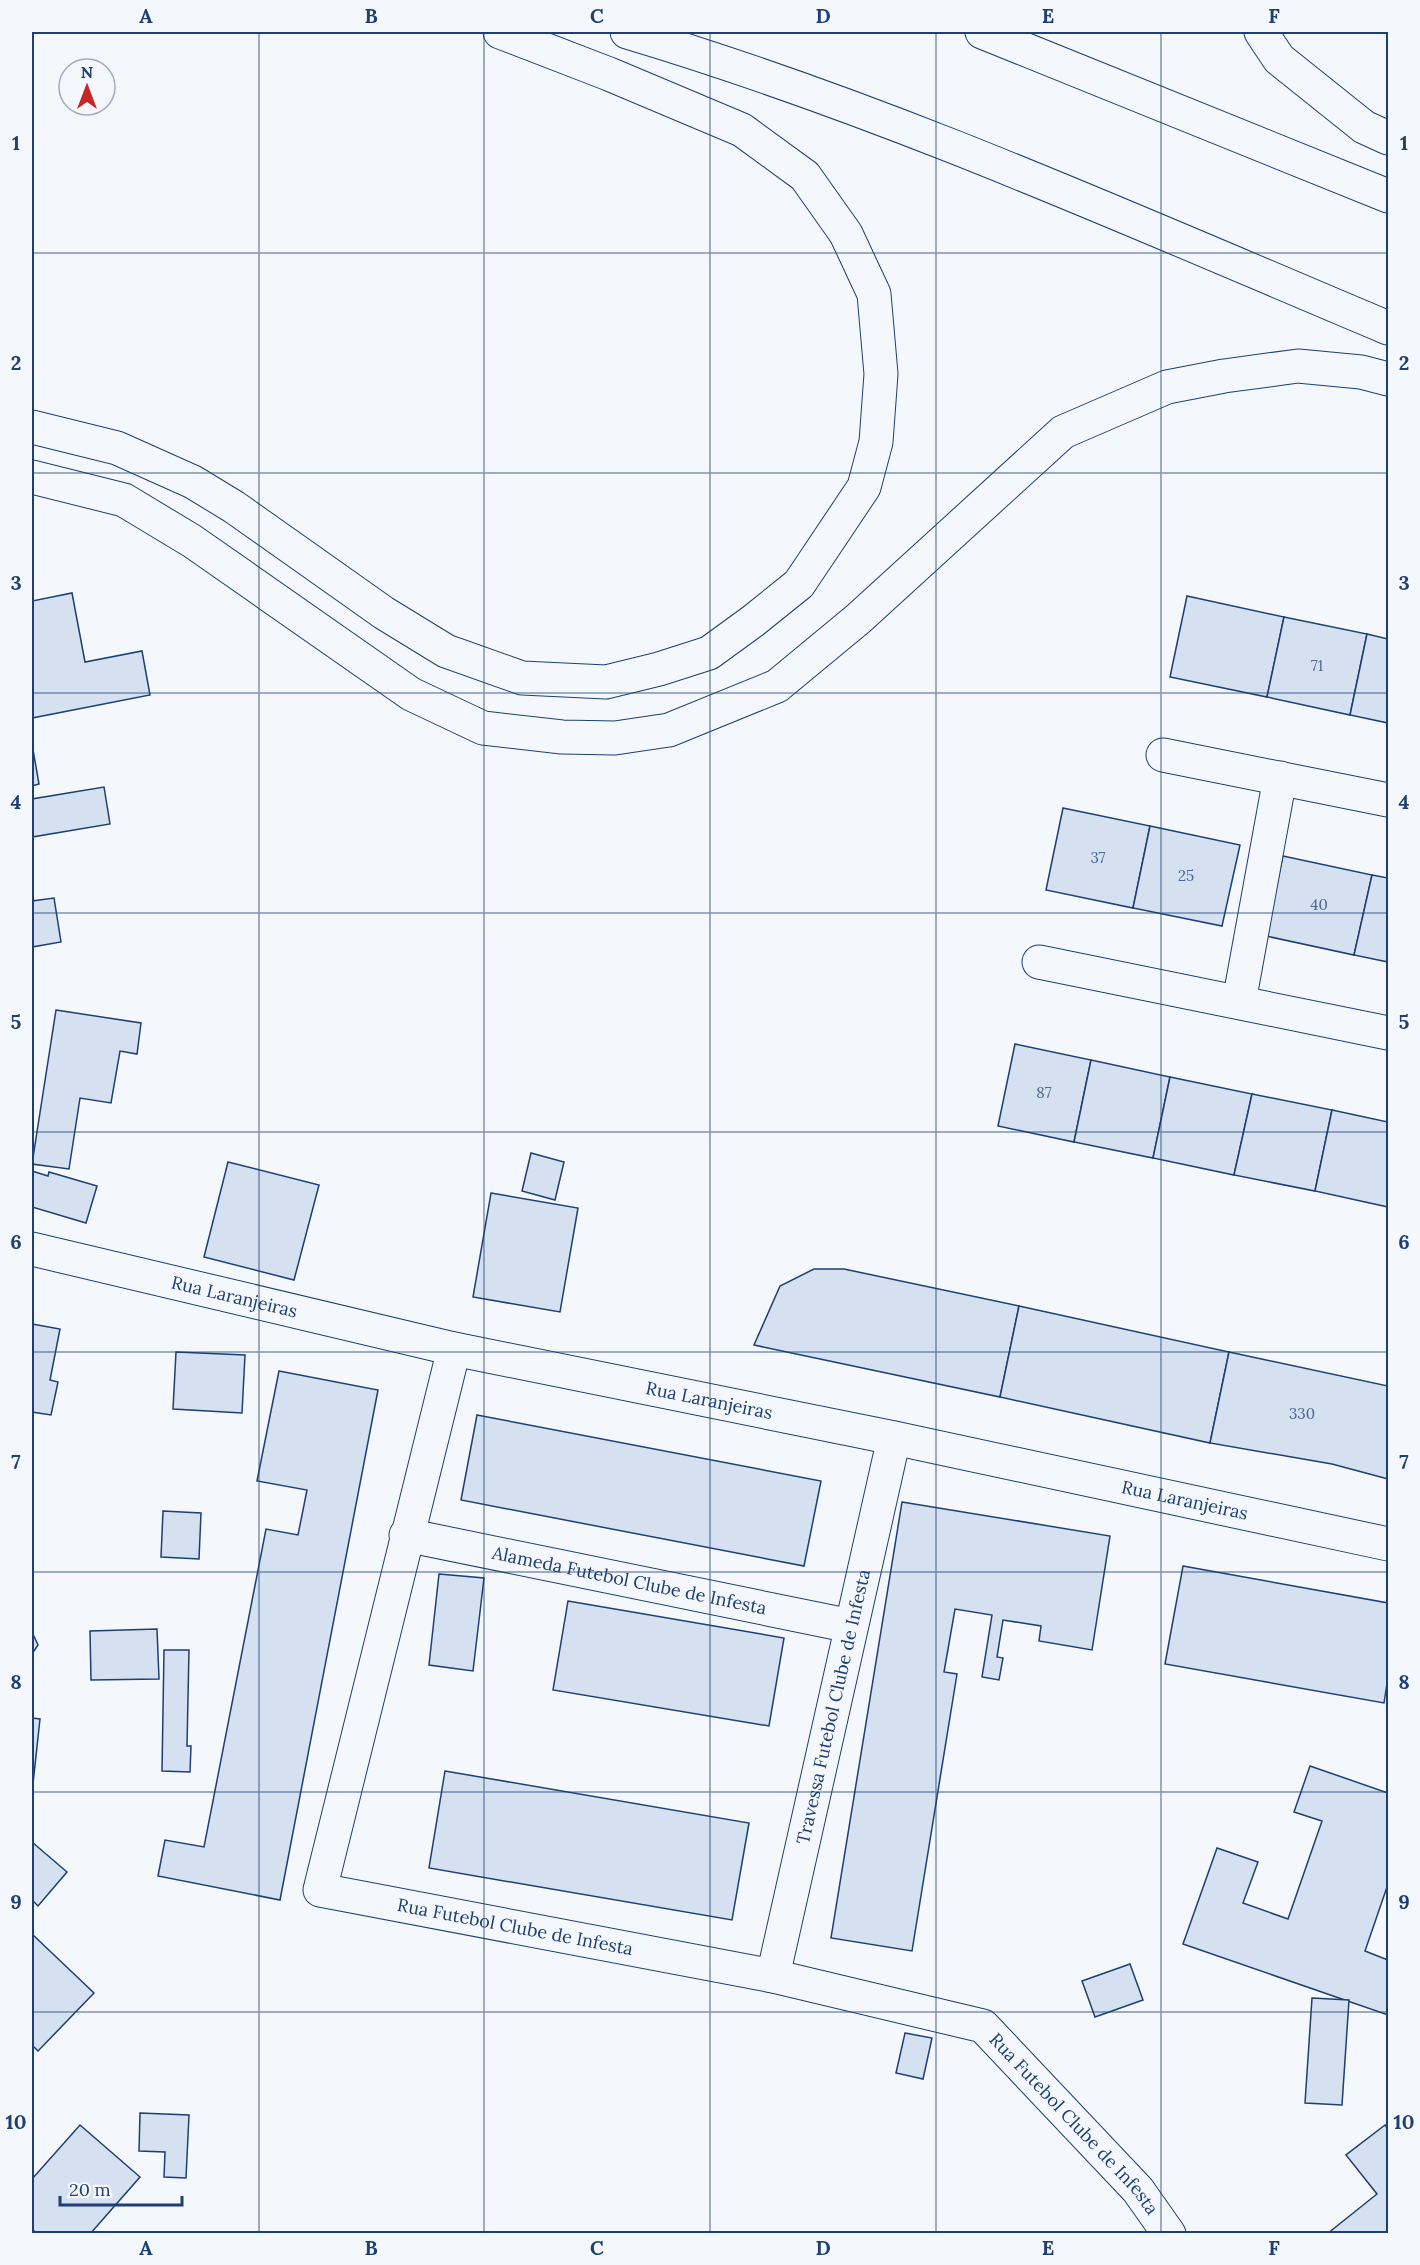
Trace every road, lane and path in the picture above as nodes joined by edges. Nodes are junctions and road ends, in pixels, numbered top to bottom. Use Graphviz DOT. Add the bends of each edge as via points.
graph roads {
  1 [pos="500,32"];
  2 [pos="627,32"];
  3 [pos="982,32"];
  4 [pos="1261,32"];
  5 [pos="1389,138"];
  6 [pos="1389,196"];
  7 [pos="1389,328"];
  8 [pos="1389,380"];
  9 [pos="32,427"];
  10 [pos="32,477"];
  11 [pos="1163,755"];
  12 [pos="1280,778"];
  13 [pos="1389,800"];
  14 [pos="1039,962"];
  15 [pos="1239,1002"];
  16 [pos="1389,1033"];
  17 [pos="32,1249"];
  18 [pos="454,1349"];
  19 [pos="894,1438"];
  20 [pos="406,1536"];
  21 [pos="1389,1544"];
  22 [pos="851,1626"];
  23 [pos="773,1976"];
  24 [pos="1169,2234"];
  1 -- 9 [label="main road" via="742,130 806,176 846,234 874,294 881,374 876,442 864,487 799,584 709,653 606,682 522,678 446,651 193,482 117,448"];
  2 -- 7 [label="main road" via="699,53 975,154"];
  3 -- 6 [label="main road"];
  4 -- 5 [label="main road" via="1279,59 1364,127"];
  8 -- 10 [label="main road" via="1360,372 1298,366 1224,376 1167,387 1063,432 866,612 777,686 669,730 615,738 562,737 483,728 411,694 192,541 124,500"];
  11 -- 12 [label="main road"];
  12 -- 13 [label="main road"];
  12 -- 15 [label="main road"];
  14 -- 15 [label="main road"];
  15 -- 16 [label="main road"];
  17 -- 18 [label="main road, Rua Laranjeiras"];
  18 -- 19 [label="main road, Rua Laranjeiras"];
  18 -- 20 [label="main road, Rua Futebol Clube de Infesta"];
  19 -- 21 [label="main road, Rua Laranjeiras"];
  19 -- 22 [label="main road, Travessa Futebol Clube de Infesta"];
  20 -- 22 [label="main road, Alameda Futebol Clube de Infesta"];
  20 -- 23 [label="main road, Rua Futebol Clube de Infesta" via="320,1890"];
  22 -- 23 [label="main road, Travessa Futebol Clube de Infesta"];
  23 -- 24 [label="main road, Rua Futebol Clube de Infesta" via="983,2026 1138,2190"];
}
